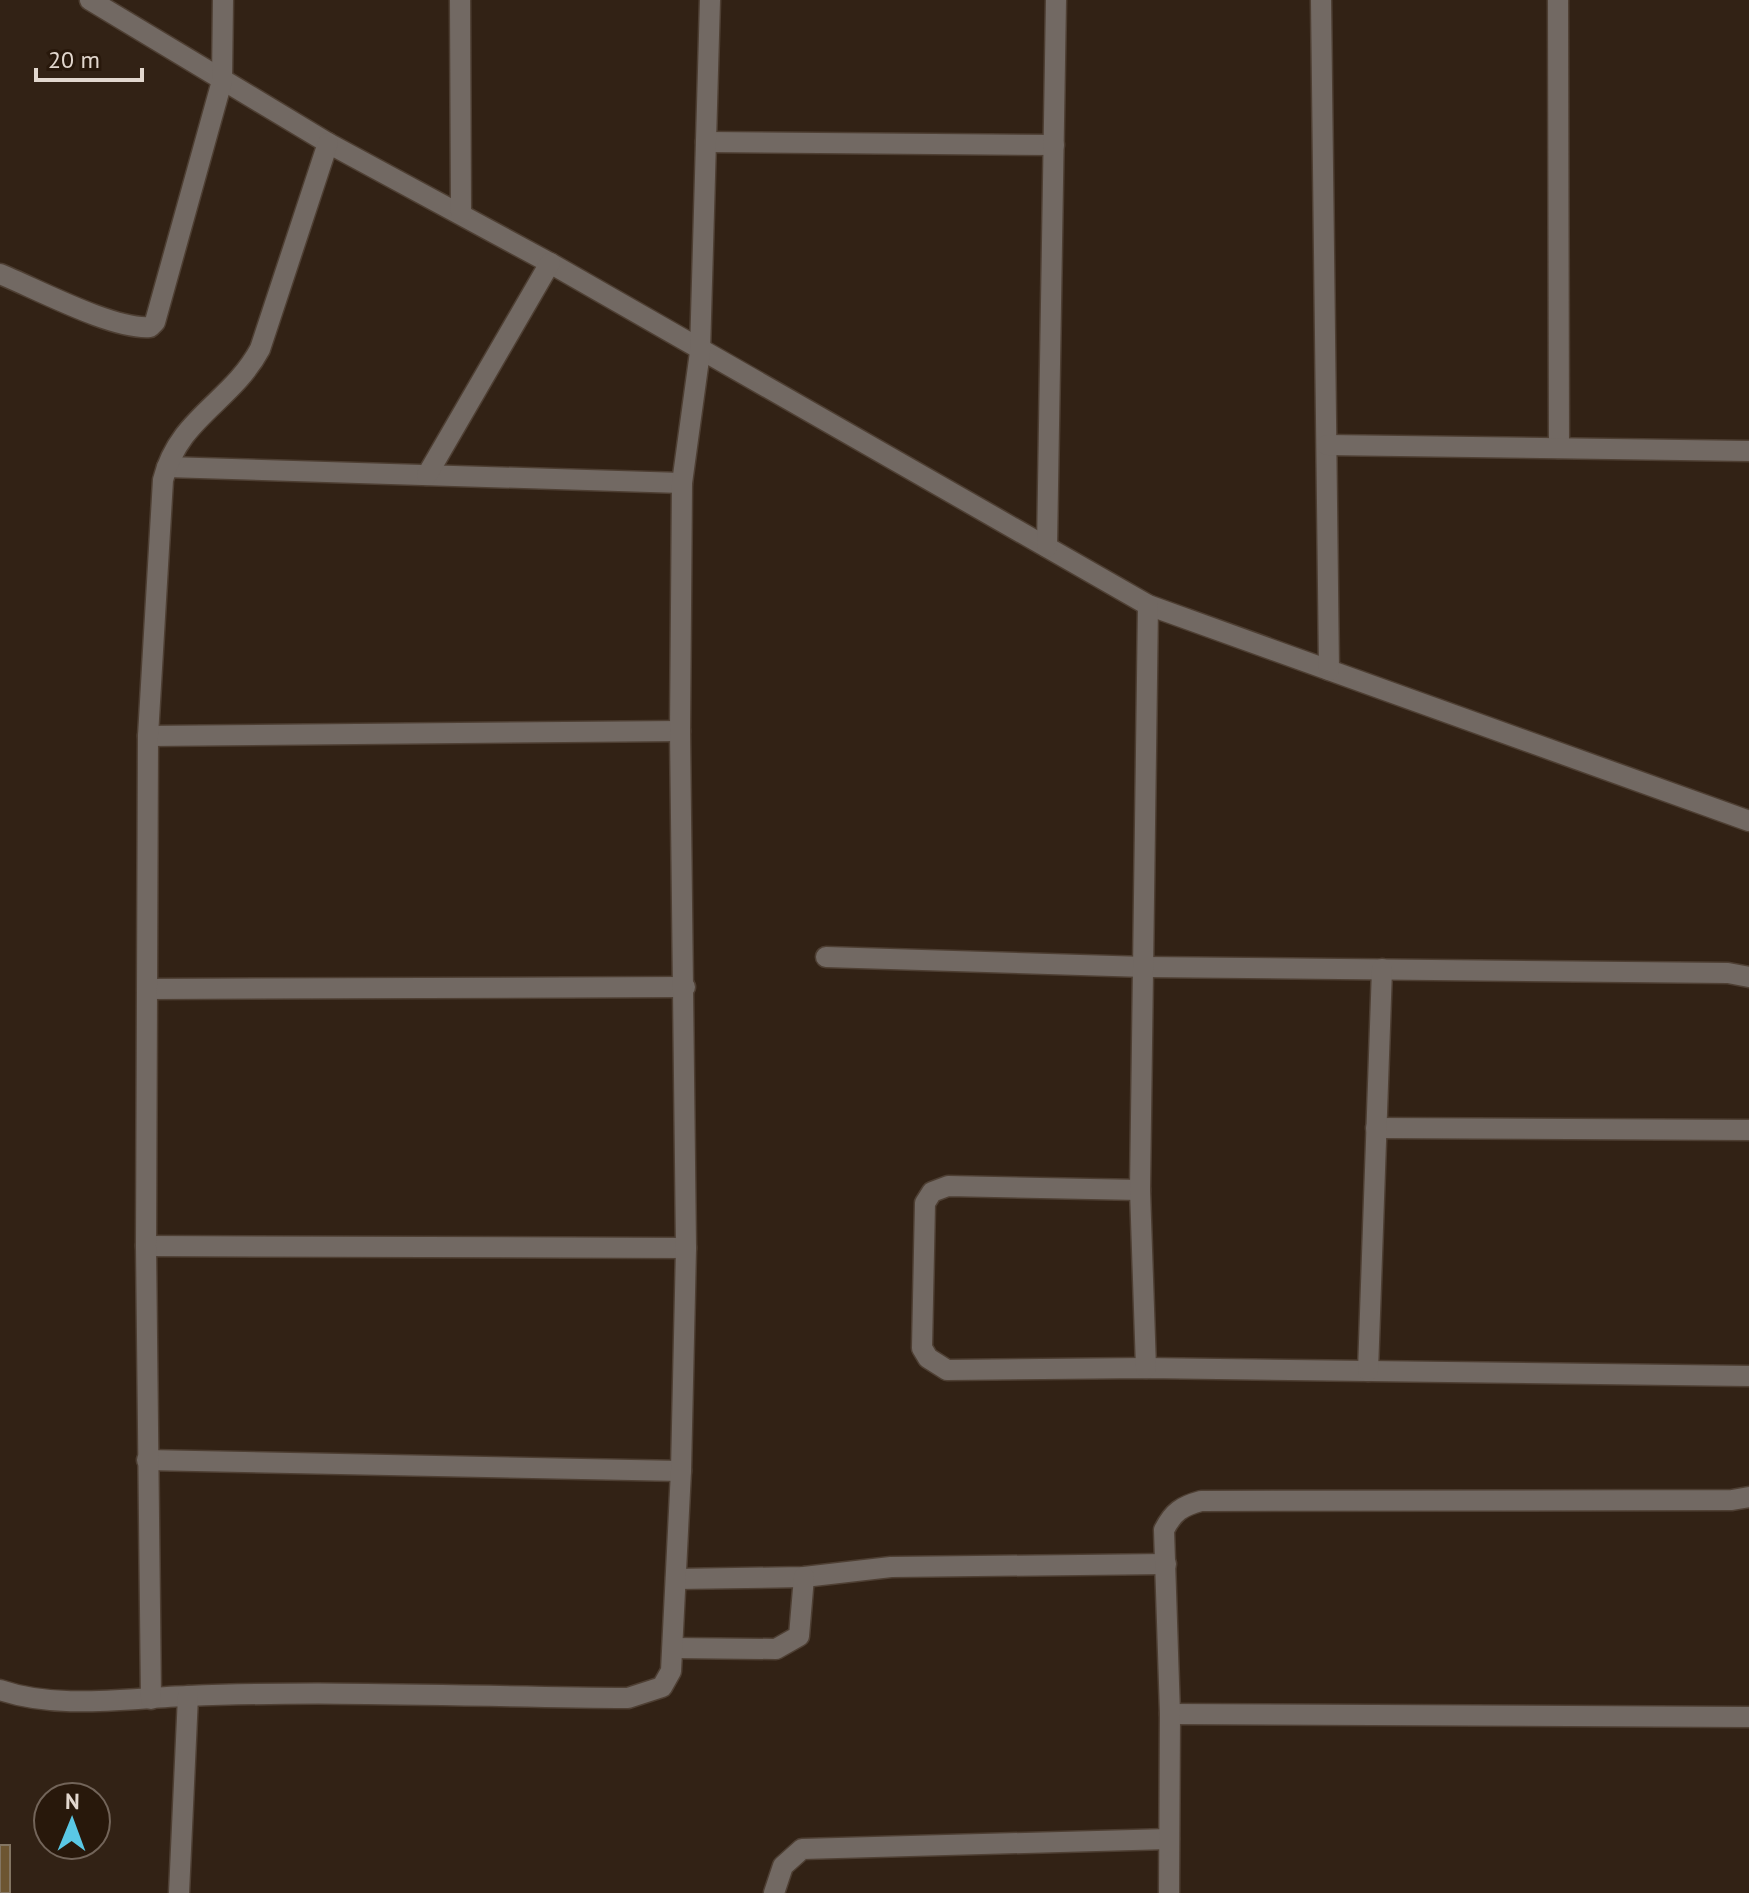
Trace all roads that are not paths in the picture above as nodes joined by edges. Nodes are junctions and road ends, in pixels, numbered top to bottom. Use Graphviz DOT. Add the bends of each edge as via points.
graph roads {
  1 [pos="90,0"];
  2 [pos="223,0"];
  3 [pos="460,0"];
  4 [pos="710,0"];
  5 [pos="1056,0"];
  6 [pos="1321,0"];
  7 [pos="1558,0"];
  8 [pos="222,81"];
  9 [pos="706,142"];
  10 [pos="328,143"];
  11 [pos="1054,145"];
  12 [pos="461,213"];
  13 [pos="550,263"];
  14 [pos="0,274"];
  15 [pos="700,352"];
  16 [pos="1327,445"];
  17 [pos="1559,448"];
  18 [pos="1749,451"];
  19 [pos="167,467"];
  20 [pos="427,475"];
  21 [pos="682,483"];
  22 [pos="1047,547"];
  23 [pos="1148,605"];
  24 [pos="1329,670"];
  25 [pos="680,731"];
  26 [pos="148,736"];
  27 [pos="1749,821"];
  28 [pos="826,957"];
  29 [pos="1145,967"];
  30 [pos="1382,969"];
  31 [pos="1749,977"];
  32 [pos="685,987"];
  33 [pos="148,989"];
  34 [pos="1376,1128"];
  35 [pos="1749,1130"];
  36 [pos="1140,1190"];
  37 [pos="146,1246"];
  38 [pos="686,1248"];
  39 [pos="1146,1368"];
  40 [pos="1368,1371"];
  41 [pos="1749,1376"];
  42 [pos="147,1460"];
  43 [pos="681,1471"];
  44 [pos="1749,1497"];
  45 [pos="1166,1564"];
  46 [pos="804,1577"];
  47 [pos="676,1579"];
  48 [pos="673,1648"];
  49 [pos="0,1690"];
  50 [pos="188,1696"];
  51 [pos="151,1699"];
  52 [pos="1170,1714"];
  53 [pos="1749,1717"];
  54 [pos="1169,1839"];
  55 [pos="179,1893"];
  56 [pos="774,1893"];
  57 [pos="1169,1893"];
  1 -- 8 [label="street"];
  2 -- 8 [label="street"];
  3 -- 12 [label="street"];
  4 -- 9 [label="street"];
  5 -- 11 [label="street"];
  6 -- 16 [label="street"];
  7 -- 17 [label="street"];
  8 -- 10 [label="street"];
  8 -- 14 [label="street" via="150,327 120,323"];
  9 -- 11 [label="street"];
  9 -- 15 [label="street"];
  10 -- 12 [label="street"];
  10 -- 19 [label="street" via="260,349 249,370 177,440"];
  11 -- 22 [label="street"];
  12 -- 13 [label="street"];
  13 -- 15 [label="street"];
  13 -- 20 [label="street"];
  15 -- 21 [label="street"];
  15 -- 22 [label="street"];
  16 -- 17 [label="street"];
  16 -- 24 [label="street"];
  17 -- 18 [label="street"];
  19 -- 20 [label="street"];
  19 -- 26 [label="street"];
  20 -- 21 [label="street"];
  21 -- 25 [label="street"];
  22 -- 23 [label="street"];
  23 -- 24 [label="street"];
  23 -- 29 [label="street"];
  24 -- 27 [label="street"];
  25 -- 26 [label="street"];
  25 -- 32 [label="street"];
  26 -- 33 [label="street"];
  28 -- 29 [label="street"];
  29 -- 30 [label="street"];
  29 -- 36 [label="street"];
  30 -- 31 [label="street"];
  30 -- 34 [label="street"];
  32 -- 33 [label="street"];
  32 -- 38 [label="street"];
  33 -- 37 [label="street"];
  34 -- 35 [label="street"];
  34 -- 40 [label="street"];
  36 -- 39 [label="street"];
  36 -- 39 [label="street" via="948,1186 932,1192 925,1203 922,1348 947,1370"];
  37 -- 38 [label="street"];
  37 -- 42 [label="street"];
  38 -- 43 [label="street"];
  39 -- 40 [label="street"];
  40 -- 41 [label="street"];
  42 -- 43 [label="street"];
  42 -- 51 [label="street"];
  43 -- 47 [label="street"];
  44 -- 45 [label="street" via="1201,1501 1172,1515 1164,1530"];
  45 -- 46 [label="street" via="891,1567"];
  45 -- 52 [label="street"];
  46 -- 47 [label="street"];
  46 -- 48 [label="street" via="799,1636 776,1649"];
  47 -- 48 [label="street"];
  48 -- 50 [label="street" via="671,1671 662,1687 628,1698"];
  49 -- 51 [label="street" via="23,1698"];
  50 -- 51 [label="street"];
  50 -- 55 [label="street"];
  52 -- 53 [label="street"];
  52 -- 54 [label="street"];
  54 -- 56 [label="street" via="802,1849 783,1866"];
  54 -- 57 [label="street"];
}
